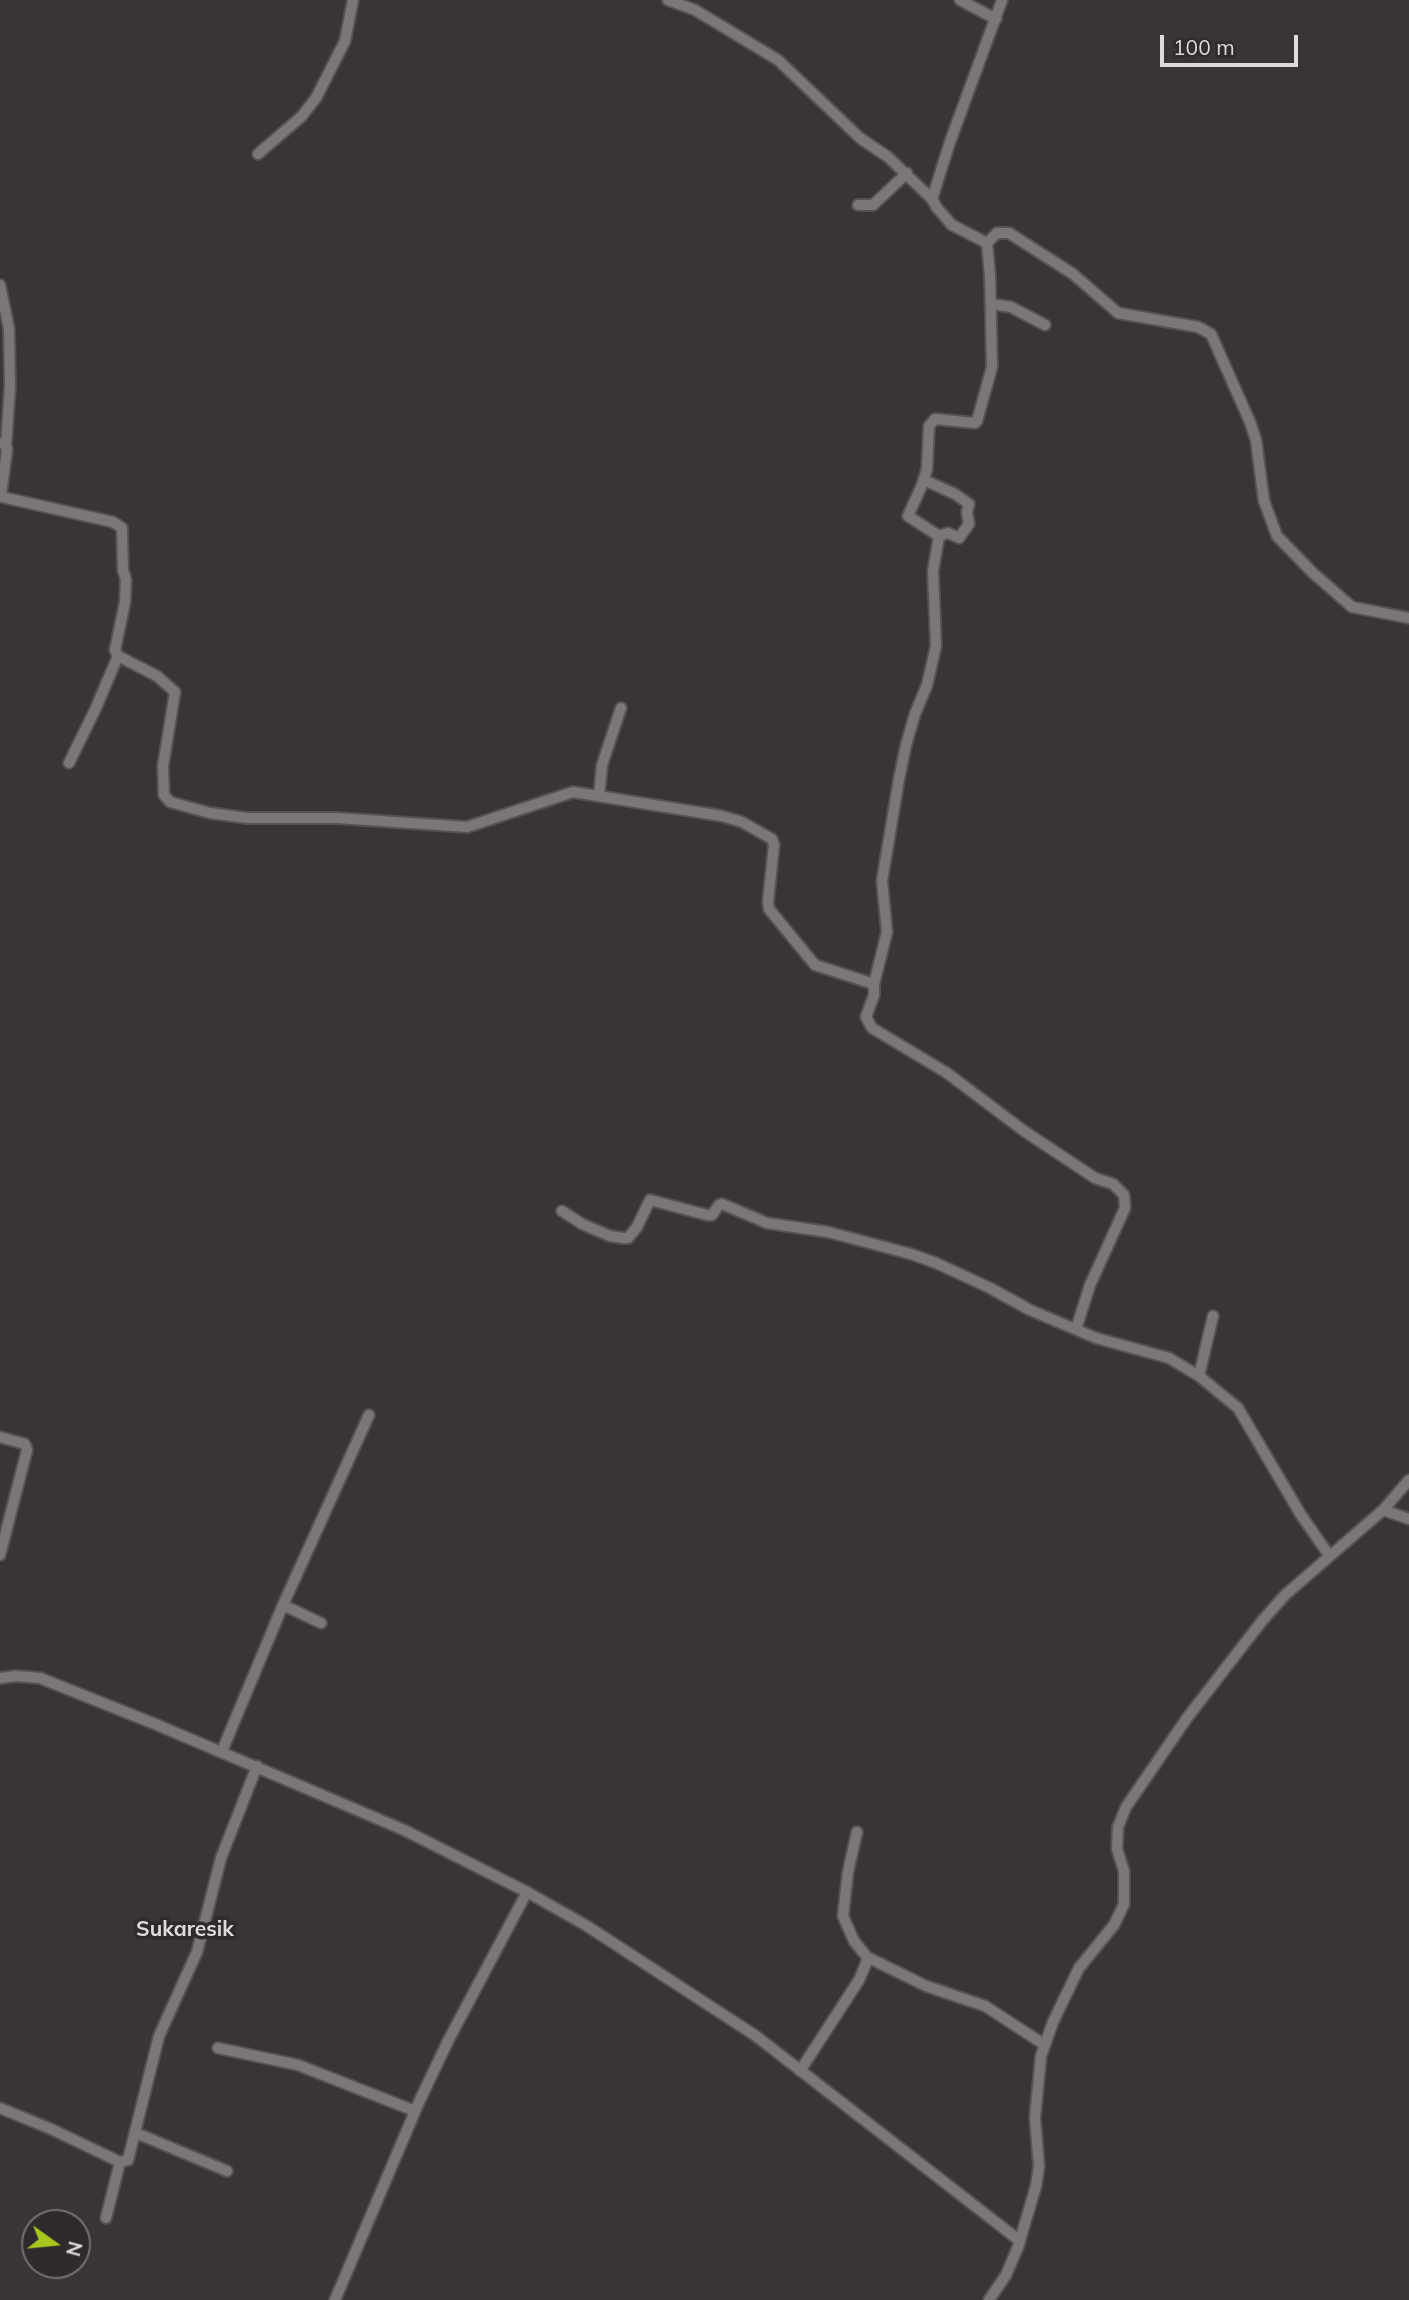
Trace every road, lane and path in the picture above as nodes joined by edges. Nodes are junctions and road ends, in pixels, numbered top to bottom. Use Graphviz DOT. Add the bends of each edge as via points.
graph roads {
  1 [pos="353,0"];
  2 [pos="668,0"];
  3 [pos="960,0"];
  4 [pos="1002,0"];
  5 [pos="996,19"];
  6 [pos="258,154"];
  7 [pos="907,173"];
  8 [pos="932,199"];
  9 [pos="858,205"];
  10 [pos="987,243"];
  11 [pos="0,285"];
  12 [pos="991,304"];
  13 [pos="1045,325"];
  14 [pos="3,444"];
  15 [pos="924,480"];
  16 [pos="939,536"];
  17 [pos="1409,618"];
  18 [pos="118,656"];
  19 [pos="621,708"];
  20 [pos="69,763"];
  21 [pos="599,796"];
  22 [pos="874,984"];
  23 [pos="562,1211"];
  24 [pos="1213,1316"];
  25 [pos="1076,1329"];
  26 [pos="1199,1376"];
  27 [pos="369,1415"];
  28 [pos="0,1437"];
  29 [pos="1409,1480"];
  30 [pos="1383,1510"];
  31 [pos="1409,1519"];
  32 [pos="0,1555"];
  33 [pos="1329,1555"];
  34 [pos="283,1605"];
  35 [pos="321,1623"];
  36 [pos="0,1678"];
  37 [pos="222,1751"];
  38 [pos="257,1766"];
  39 [pos="857,1832"];
  40 [pos="527,1892"];
  41 [pos="867,1957"];
  42 [pos="1045,2045"];
  43 [pos="218,2048"];
  44 [pos="800,2071"];
  45 [pos="0,2108"];
  46 [pos="415,2110"];
  47 [pos="136,2133"];
  48 [pos="120,2162"];
  49 [pos="227,2171"];
  50 [pos="106,2218"];
  51 [pos="1020,2241"];
  52 [pos="335,2300"];
  53 [pos="989,2300"];
  1 -- 6 [label="street" via="345,41 316,98"];
  2 -- 7 [label="street" via="695,10 778,60 860,138"];
  3 -- 5 [label="street"];
  4 -- 5 [label="street"];
  5 -- 8 [label="street"];
  7 -- 8 [label="street"];
  7 -- 9 [label="street" via="873,205"];
  8 -- 10 [label="street" via="952,225"];
  10 -- 12 [label="street"];
  10 -- 17 [label="street" via="997,233 1009,233 1073,274 1118,313 1198,327 1211,334 1256,440 1264,501 1276,536 1352,607"];
  11 -- 14 [label="street" via="9,329 10,386"];
  12 -- 13 [label="street" via="1011,307"];
  12 -- 15 [label="street" via="992,366 978,421 932,422"];
  14 -- 18 [label="street" via="7,449 2,497 113,522 122,528 126,580 115,650"];
  15 -- 16 [label="street" via="908,516"];
  15 -- 16 [label="street" via="969,504 970,524 959,538 948,533"];
  16 -- 22 [label="street" via="933,584 936,646 899,779 882,881 887,932"];
  18 -- 20 [label="street"];
  18 -- 21 [label="street" via="157,676 174,692 163,774 164,795 170,802 247,818 337,818 467,827 566,792"];
  19 -- 21 [label="street" via="602,765"];
  21 -- 22 [label="street" via="722,816 771,838 769,909 816,965"];
  22 -- 25 [label="street" via="866,1017 872,1028 947,1073 1124,1195 1125,1208"];
  23 -- 25 [label="street" via="610,1236 628,1238 650,1200 709,1215 722,1204 767,1223 828,1232 911,1254"];
  24 -- 26 [label="street"];
  25 -- 26 [label="street" via="1169,1358"];
  26 -- 33 [label="street" via="1238,1408"];
  27 -- 34 [label="street"];
  28 -- 32 [label="street" via="26,1444 27,1450"];
  29 -- 30 [label="street"];
  30 -- 31 [label="street"];
  30 -- 33 [label="street"];
  33 -- 42 [label="street" via="1262,1621 1186,1718 1126,1807 1117,1836 1125,1887 1121,1913 1079,1968"];
  34 -- 35 [label="street"];
  34 -- 37 [label="street"];
  36 -- 37 [label="street" via="40,1678"];
  37 -- 38 [label="street"];
  38 -- 40 [label="street" via="411,1833"];
  38 -- 47 [label="street" via="221,1858 196,1957 159,2035"];
  39 -- 41 [label="street" via="843,1916"];
  40 -- 44 [label="street" via="715,2009"];
  40 -- 46 [label="street"];
  41 -- 42 [label="street" via="926,1986 985,2006"];
  41 -- 44 [label="street" via="859,1980"];
  42 -- 51 [label="street" via="1034,2118 1039,2166"];
  43 -- 46 [label="street" via="298,2065"];
  44 -- 51 [label="street"];
  45 -- 48 [label="street"];
  46 -- 52 [label="street"];
  47 -- 48 [label="street" via="128,2161"];
  47 -- 49 [label="street"];
  48 -- 50 [label="street"];
  51 -- 53 [label="street"];
}
